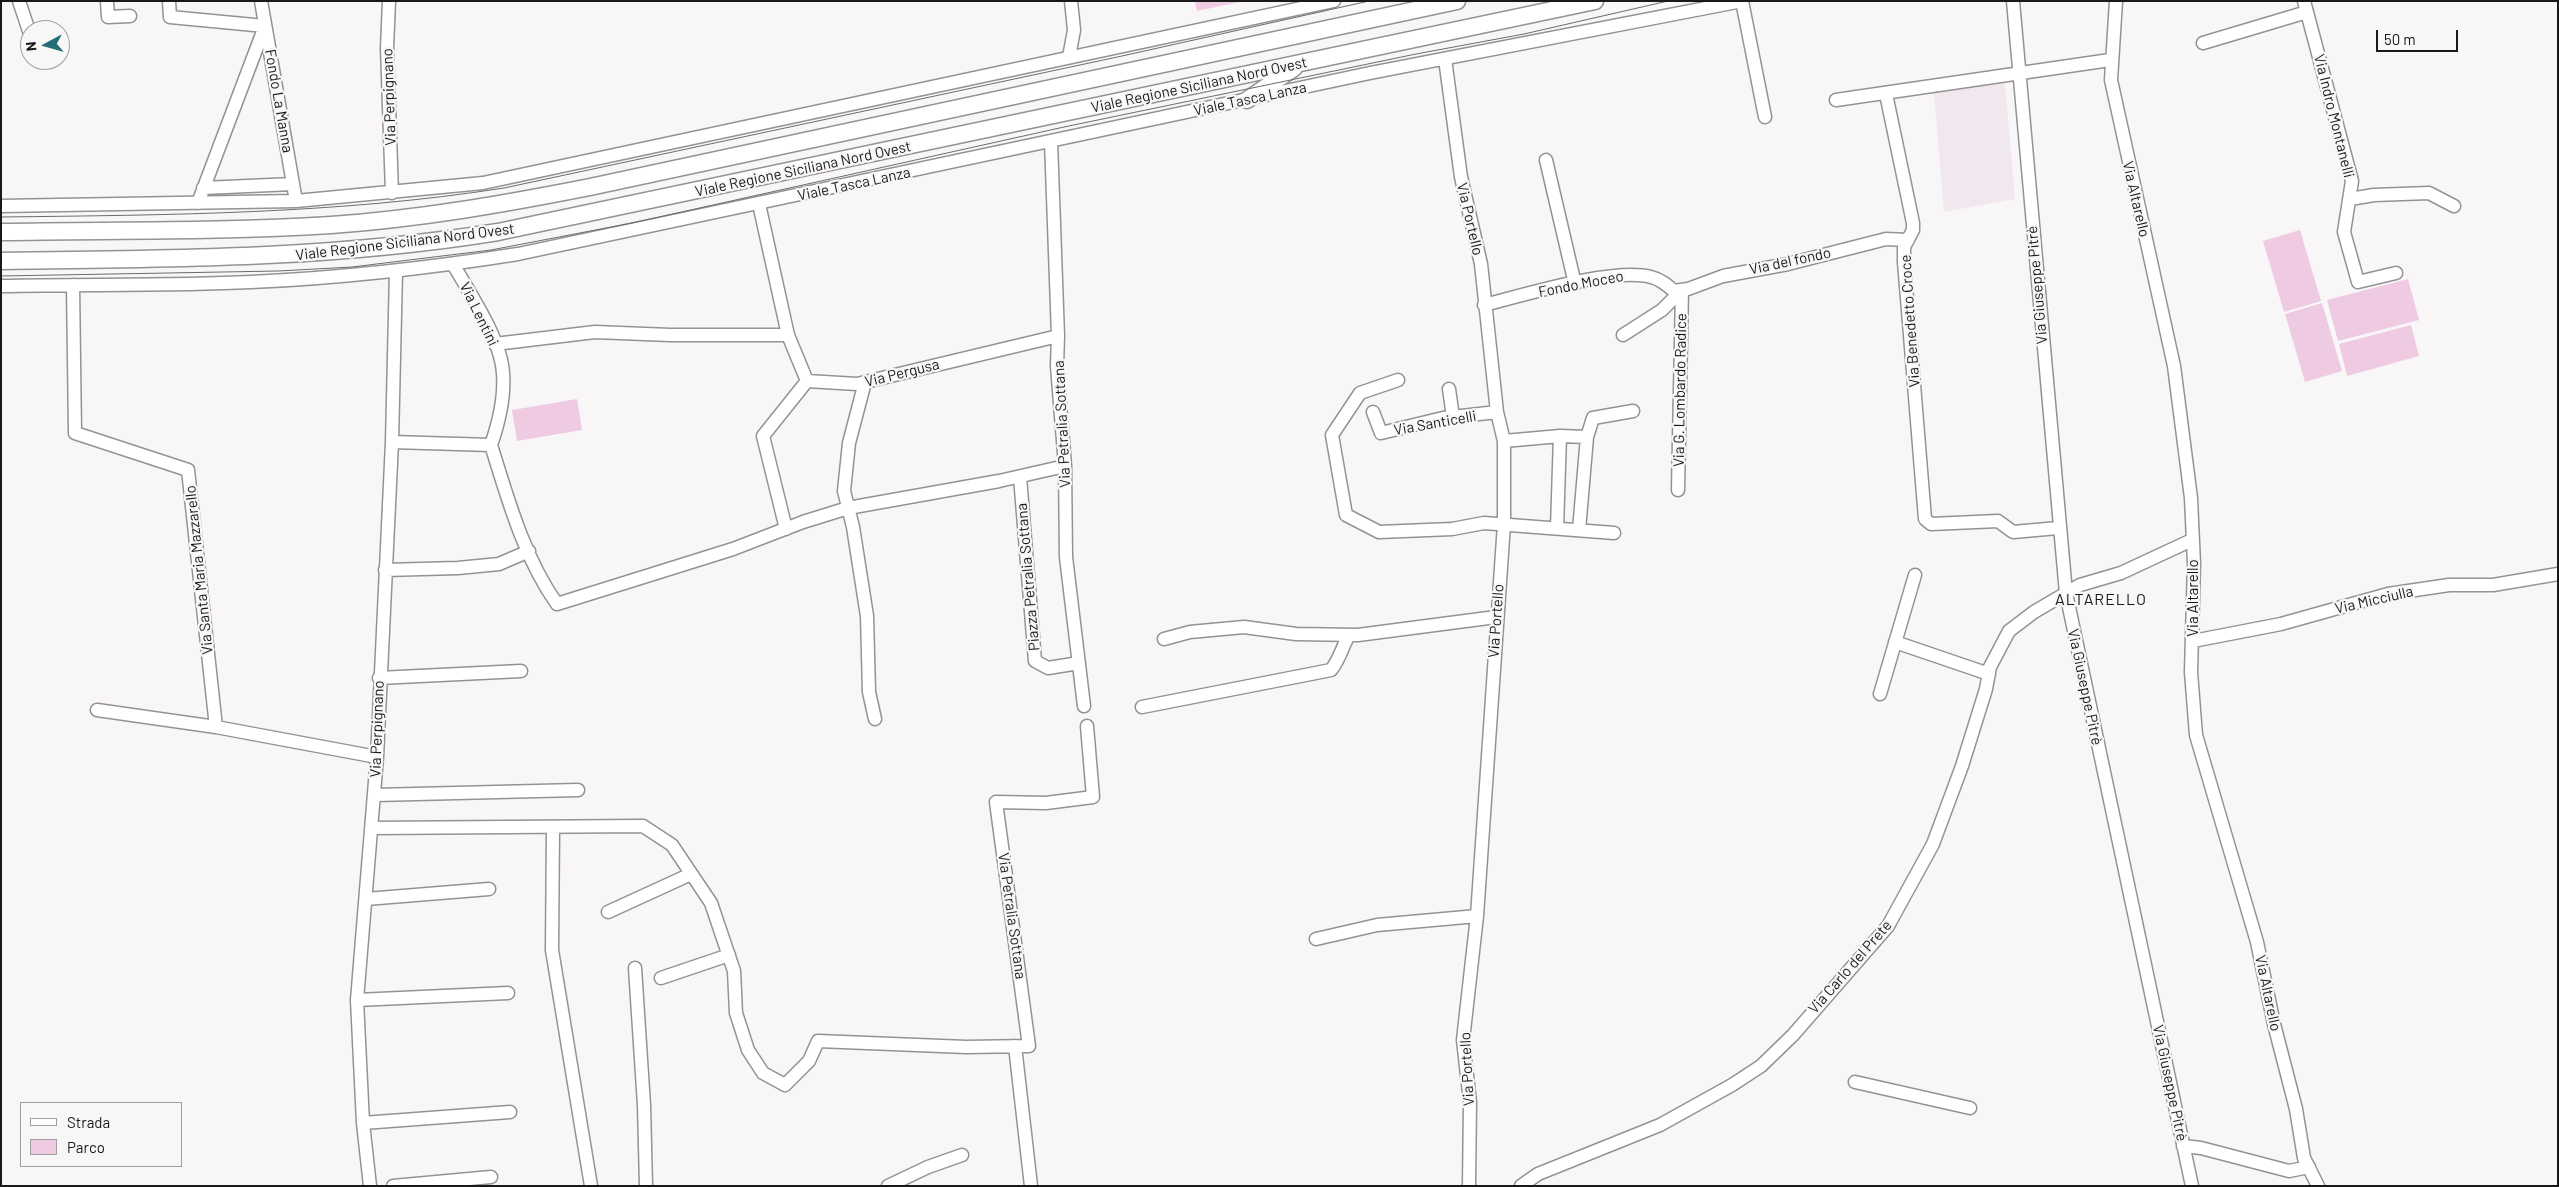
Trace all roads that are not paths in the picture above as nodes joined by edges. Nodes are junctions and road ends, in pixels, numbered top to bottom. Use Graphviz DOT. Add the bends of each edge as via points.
graph roads {
  1 [pos="19,1"];
  2 [pos="107,1"];
  3 [pos="169,1"];
  4 [pos="261,1"];
  5 [pos="389,1"];
  6 [pos="1072,1"];
  7 [pos="1334,1"];
  8 [pos="1457,1"];
  9 [pos="1595,1"];
  10 [pos="1742,1"];
  11 [pos="2013,1"];
  12 [pos="2116,1"];
  13 [pos="2306,7"];
  14 [pos="130,16"];
  15 [pos="25,20"];
  16 [pos="265,26"];
  17 [pos="2203,43"];
  18 [pos="1069,57"];
  19 [pos="1445,59"];
  20 [pos="2110,60"];
  21 [pos="1302,63"];
  22 [pos="2018,75"];
  23 [pos="1886,94"];
  24 [pos="1247,100"];
  25 [pos="1836,100"];
  26 [pos="1764,117"];
  27 [pos="1051,141"];
  28 [pos="1546,160"];
  29 [pos="293,184"];
  30 [pos="203,188"];
  31 [pos="392,193"];
  32 [pos="2350,199"];
  33 [pos="296,201"];
  34 [pos="198,203"];
  35 [pos="759,204"];
  36 [pos="1,206"];
  37 [pos="2454,206"];
  38 [pos="1,232"];
  39 [pos="1908,240"];
  40 [pos="1,261"];
  41 [pos="453,264"];
  42 [pos="396,271"];
  43 [pos="2396,273"];
  44 [pos="1574,284"];
  45 [pos="73,285"];
  46 [pos="1,286"];
  47 [pos="1678,290"];
  48 [pos="1484,305"];
  49 [pos="788,335"];
  50 [pos="1623,335"];
  51 [pos="1058,336"];
  52 [pos="494,344"];
  53 [pos="1398,380"];
  54 [pos="807,381"];
  55 [pos="865,382"];
  56 [pos="1449,389"];
  57 [pos="1633,411"];
  58 [pos="1372,412"];
  59 [pos="1493,413"];
  60 [pos="1453,417"];
  61 [pos="1560,436"];
  62 [pos="1588,437"];
  63 [pos="1504,441"];
  64 [pos="392,442"];
  65 [pos="491,445"];
  66 [pos="1066,466"];
  67 [pos="1020,477"];
  68 [pos="1678,490"];
  69 [pos="848,508"];
  70 [pos="1504,524"];
  71 [pos="1557,528"];
  72 [pos="2058,528"];
  73 [pos="786,529"];
  74 [pos="1580,530"];
  75 [pos="1614,533"];
  76 [pos="2192,540"];
  77 [pos="529,551"];
  78 [pos="385,570"];
  79 [pos="2558,574"];
  80 [pos="1915,575"];
  81 [pos="2066,594"];
  82 [pos="1496,618"];
  83 [pos="1349,635"];
  84 [pos="1164,639"];
  85 [pos="1895,642"];
  86 [pos="2193,642"];
  87 [pos="1079,663"];
  88 [pos="521,671"];
  89 [pos="1990,674"];
  90 [pos="379,678"];
  91 [pos="1880,694"];
  92 [pos="1084,706"];
  93 [pos="1142,707"];
  94 [pos="97,710"];
  95 [pos="875,719"];
  96 [pos="1087,726"];
  97 [pos="216,727"];
  98 [pos="377,757"];
  99 [pos="578,790"];
  100 [pos="374,795"];
  101 [pos="554,827"];
  102 [pos="372,828"];
  103 [pos="691,874"];
  104 [pos="489,889"];
  105 [pos="366,899"];
  106 [pos="608,912"];
  107 [pos="1477,916"];
  108 [pos="1316,939"];
  109 [pos="729,955"];
  110 [pos="635,968"];
  111 [pos="662,978"];
  112 [pos="508,993"];
  113 [pos="357,1000"];
  114 [pos="1015,1046"];
  115 [pos="1855,1082"];
  116 [pos="1970,1108"];
  117 [pos="510,1112"];
  118 [pos="363,1123"];
  119 [pos="2183,1146"];
  120 [pos="962,1156"];
  121 [pos="2309,1167"];
  122 [pos="490,1177"];
  123 [pos="370,1186"];
  124 [pos="393,1186"];
  125 [pos="591,1186"];
  126 [pos="646,1186"];
  127 [pos="888,1186"];
  128 [pos="1031,1186"];
  129 [pos="1469,1186"];
  130 [pos="1521,1186"];
  131 [pos="2192,1186"];
  132 [pos="2318,1186"];
  1 -- 15 [label="street"];
  2 -- 14 [label="street" via="108,17"];
  3 -- 16 [label="street" via="170,17"];
  4 -- 16 [label="street, Fondo La Manna"];
  5 -- 31 [label="street, Via Perpignano" via="387,48"];
  6 -- 18 [label="street" via="1074,30"];
  7 -- 18 [label="street"];
  8 -- 38 [label="main road, Viale Regione Siciliana Nord Ovest" via="590,187 465,210 285,227"];
  9 -- 21 [label="main road, Viale Regione Siciliana Nord Ovest"];
  10 -- 19 [label="street, Viale Tasca Lanza"];
  10 -- 26 [label="street"];
  11 -- 22 [label="street, Via Giuseppe Pitrè"];
  12 -- 20 [label="street, Via Altarello" via="2114,49"];
  13 -- 17 [label="street"];
  13 -- 32 [label="street, Via Indro Montanelli" via="2352,181"];
  16 -- 29 [label="street, Fondo La Manna"];
  16 -- 30 [label="street"];
  18 -- 31 [label="street" via="539,172 483,183"];
  19 -- 24 [label="street, Viale Tasca Lanza"];
  19 -- 48 [label="street, Via Portello" via="1461,178 1481,264"];
  20 -- 22 [label="street"];
  20 -- 76 [label="street, Via Altarello" via="2119,122 2174,366 2191,498"];
  21 -- 24 [label="main road"];
  21 -- 40 [label="main road, Viale Regione Siciliana Nord Ovest" via="473,236 285,256"];
  22 -- 23 [label="street"];
  22 -- 72 [label="street, Via Giuseppe Pitrè"];
  23 -- 25 [label="street"];
  23 -- 39 [label="street, Via Benedetto Croce" via="1913,223"];
  24 -- 27 [label="street, Viale Tasca Lanza"];
  27 -- 35 [label="street, Viale Tasca Lanza"];
  27 -- 51 [label="street, Via Petralia Sottana"];
  28 -- 44 [label="street"];
  29 -- 30 [label="street"];
  29 -- 33 [label="street, Fondo La Manna"];
  30 -- 34 [label="street"];
  31 -- 33 [label="street"];
  32 -- 37 [label="street" via="2429,193"];
  32 -- 43 [label="street, Via Indro Montanelli" via="2344,232 2358,282"];
  33 -- 34 [label="street"];
  34 -- 36 [label="street"];
  35 -- 41 [label="street, Viale Regione Siciliana Nord Ovest" via="571,244"];
  35 -- 49 [label="street"];
  39 -- 47 [label="street, Via del fondo" via="1886,239 1788,264 1723,276"];
  39 -- 72 [label="street, Via Benedetto Croce" via="1904,247 1904,262 1927,522 1998,521 2013,532"];
  41 -- 42 [label="street, Viale Regione Siciliana Nord Ovest"];
  41 -- 52 [label="street, Via Lentini" via="491,332"];
  42 -- 45 [label="street, Viale Regione Siciliana Nord Ovest" via="250,282"];
  42 -- 64 [label="street, Via Perpignano"];
  44 -- 47 [label="street, Fondo Moceo" via="1630,275 1652,277"];
  44 -- 48 [label="street, Fondo Moceo"];
  45 -- 46 [label="street, Viale Regione Siciliana Nord Ovest"];
  45 -- 97 [label="street, Via Santa Maria Mazzarello" via="74,433 188,470"];
  47 -- 50 [label="street" via="1662,310"];
  47 -- 68 [label="street, Via G. Lombardo Radice"];
  48 -- 59 [label="street, Via Portello"];
  49 -- 52 [label="street" via="596,332"];
  49 -- 54 [label="street"];
  51 -- 55 [label="street, Via Pergusa"];
  51 -- 66 [label="street, Via Petralia Sottana" via="1057,366"];
  52 -- 65 [label="street, Via Lentini" via="503,372 501,416"];
  53 -- 70 [label="street" via="1360,393 1332,434 1346,515 1379,532"];
  54 -- 55 [label="street, Via Pergusa"];
  54 -- 73 [label="street" via="763,436"];
  55 -- 69 [label="street" via="849,443 844,491"];
  56 -- 60 [label="street"];
  57 -- 62 [label="street" via="1593,418"];
  58 -- 60 [label="street, Via Santicelli" via="1381,433"];
  59 -- 60 [label="street, Via Santicelli"];
  59 -- 63 [label="street, Via Portello"];
  61 -- 62 [label="street"];
  61 -- 63 [label="street"];
  61 -- 71 [label="street"];
  62 -- 74 [label="street"];
  63 -- 70 [label="street, Via Portello"];
  64 -- 65 [label="street"];
  64 -- 78 [label="street, Via Perpignano"];
  65 -- 77 [label="street"];
  66 -- 67 [label="street"];
  66 -- 87 [label="street, Via Petralia Sottana" via="1066,557"];
  67 -- 69 [label="street"];
  67 -- 87 [label="street, Piazza Petralia Sottana" via="1035,661 1048,668"];
  69 -- 73 [label="street"];
  69 -- 95 [label="street" via="867,616 869,692"];
  70 -- 71 [label="street"];
  70 -- 82 [label="street, Via Portello"];
  71 -- 74 [label="street"];
  72 -- 81 [label="street, Via Giuseppe Pitrè"];
  73 -- 77 [label="street" via="733,549 557,604 544,586"];
  74 -- 75 [label="street"];
  76 -- 81 [label="street, Via Carlo del Prete" via="2121,573 2080,585"];
  76 -- 86 [label="street, Via Altarello"];
  77 -- 78 [label="street" via="499,564"];
  78 -- 90 [label="street, Via Perpignano"];
  79 -- 86 [label="street, Via Micciulla" via="2493,585 2449,585 2388,594 2281,624"];
  80 -- 85 [label="street"];
  81 -- 89 [label="street, Via Carlo del Prete" via="2009,631 1990,667"];
  81 -- 119 [label="street, Via Giuseppe Pitrè"];
  82 -- 83 [label="street"];
  82 -- 107 [label="street, Via Portello"];
  83 -- 84 [label="street" via="1296,634 1244,627 1190,632"];
  83 -- 93 [label="street" via="1340,658 1331,670"];
  85 -- 89 [label="street"];
  85 -- 91 [label="street"];
  86 -- 121 [label="street, Via Altarello" via="2191,672 2196,735 2257,942 2296,1109 2304,1158"];
  87 -- 92 [label="street, Via Petralia Sottana"];
  88 -- 90 [label="street"];
  89 -- 130 [label="street, Via Carlo del Prete" via="1962,766 1933,844 1893,918 1793,1034 1761,1066 1732,1085 1660,1125 1538,1174"];
  90 -- 98 [label="street, Via Perpignano"];
  94 -- 97 [label="street"];
  96 -- 114 [label="street, Via Petralia Sottana" via="1093,797 1046,803 996,802 1029,1046"];
  97 -- 98 [label="street"];
  98 -- 100 [label="street, Via Perpignano"];
  99 -- 100 [label="street"];
  100 -- 102 [label="street, Via Perpignano"];
  101 -- 102 [label="street"];
  101 -- 103 [label="street" via="643,826 672,845"];
  101 -- 125 [label="street" via="552,950"];
  102 -- 105 [label="street, Via Perpignano"];
  103 -- 106 [label="street"];
  103 -- 109 [label="street" via="711,903"];
  104 -- 105 [label="street"];
  105 -- 113 [label="street, Via Perpignano"];
  107 -- 108 [label="street" via="1377,925"];
  107 -- 129 [label="street, Via Portello" via="1463,1040 1470,1102"];
  109 -- 111 [label="street"];
  109 -- 114 [label="street" via="734,971 736,1013 748,1050 763,1073 785,1085 810,1061 818,1041"];
  110 -- 126 [label="street"];
  112 -- 113 [label="street"];
  113 -- 118 [label="street, Via Perpignano"];
  114 -- 128 [label="street"];
  115 -- 116 [label="street"];
  117 -- 118 [label="street"];
  118 -- 123 [label="street, Via Perpignano"];
  119 -- 121 [label="street" via="2289,1171"];
  119 -- 131 [label="street, Via Giuseppe Pitrè"];
  120 -- 127 [label="street" via="928,1167"];
  121 -- 132 [label="street, Via Altarello"];
  122 -- 124 [label="street"];
}
